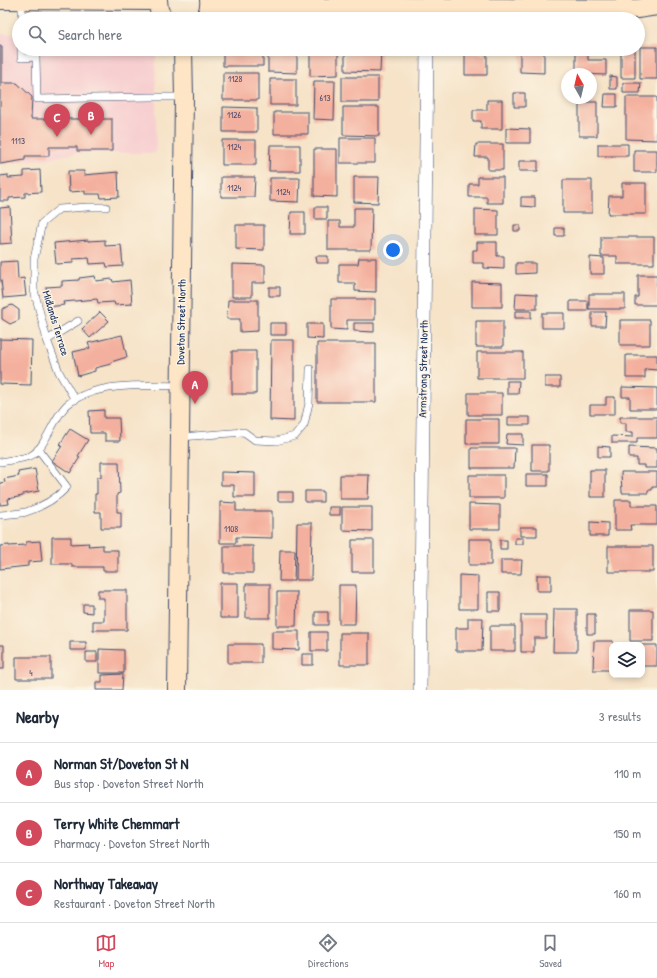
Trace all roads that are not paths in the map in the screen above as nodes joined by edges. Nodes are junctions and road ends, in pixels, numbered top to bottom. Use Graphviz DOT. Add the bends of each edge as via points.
graph roads {
  1 [pos="0,0"];
  2 [pos="22,0"];
  3 [pos="158,1"];
  4 [pos="657,6"];
  5 [pos="208,8"];
  6 [pos="638,10"];
  7 [pos="22,12"];
  8 [pos="160,12"];
  9 [pos="398,12"];
  10 [pos="497,12"];
  11 [pos="657,13"];
  12 [pos="21,56"];
  13 [pos="183,56"];
  14 [pos="427,56"];
  15 [pos="184,98"];
  16 [pos="106,207"];
  17 [pos="78,321"];
  18 [pos="48,340"];
  19 [pos="310,369"];
  20 [pos="181,386"];
  21 [pos="75,400"];
  22 [pos="181,438"];
  23 [pos="38,449"];
  24 [pos="0,462"];
  25 [pos="0,515"];
  26 [pos="177,690"];
  27 [pos="420,690"];
  1 -- 2 [label="main road"];
  2 -- 3 [label="main road"];
  2 -- 7 [label="lane"];
  3 -- 8 [label="main road"];
  4 -- 6 [label="main road"];
  5 -- 9 [label="main road"];
  6 -- 10 [label="main road"];
  6 -- 11 [label="main road"];
  12 -- 15 [label="lane" via="36,57 37,99 150,96"];
  13 -- 15 [label="main road, Doveton Street North"];
  14 -- 27 [label="street, Armstrong Street North"];
  15 -- 20 [label="main road, Doveton Street North"];
  16 -- 18 [label="lane, Midlands Terrace" via="59,209 42,223 34,259 34,290"];
  17 -- 18 [label="lane"];
  18 -- 21 [label="lane, Midlands Terrace" via="60,372"];
  19 -- 22 [label="lane" via="309,403 304,425 295,436 276,441 255,440 244,432"];
  20 -- 21 [label="lane" via="140,385 109,388 85,394"];
  20 -- 22 [label="main road, Doveton Street North"];
  21 -- 23 [label="lane" via="67,404"];
  22 -- 26 [label="main road, Doveton Street North"];
  23 -- 24 [label="lane" via="31,455"];
  23 -- 25 [label="lane" via="67,487 59,496 31,510"];
}
